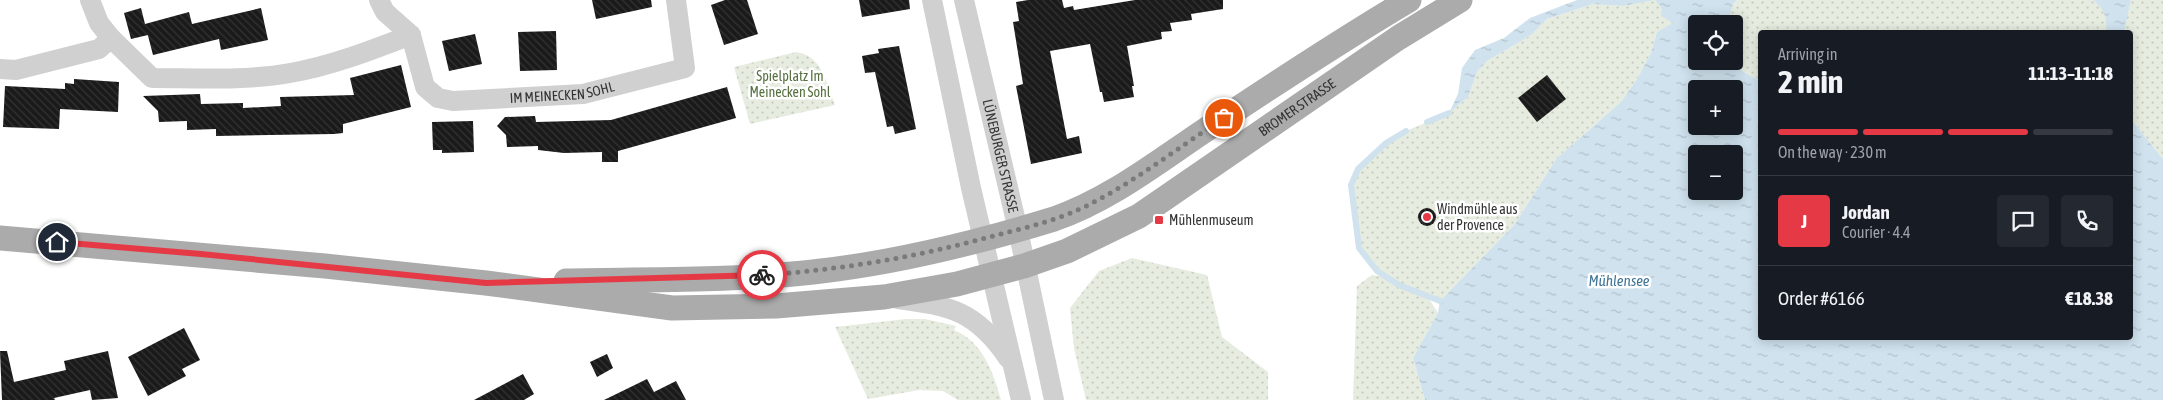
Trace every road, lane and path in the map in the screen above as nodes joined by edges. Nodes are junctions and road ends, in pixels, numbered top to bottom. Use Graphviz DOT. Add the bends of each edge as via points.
graph roads {
  1 [pos="90,0"];
  2 [pos="379,0"];
  3 [pos="676,0"];
  4 [pos="932,0"];
  5 [pos="964,0"];
  6 [pos="1409,0"];
  7 [pos="1460,0"];
  8 [pos="411,35"];
  9 [pos="111,38"];
  10 [pos="0,69"];
  11 [pos="1018,230"];
  12 [pos="0,238"];
  13 [pos="983,239"];
  14 [pos="1024,266"];
  15 [pos="992,275"];
  16 [pos="486,283"];
  17 [pos="884,297"];
  18 [pos="1011,362"];
  19 [pos="1021,400"];
  20 [pos="1054,400"];
  1 -- 9 [label="street" via="99,23"];
  2 -- 8 [label="street" via="385,12"];
  3 -- 8 [label="street, IM MEINECKEN SOHL" via="685,68 583,94 453,101 438,98 426,87"];
  4 -- 13 [label="street"];
  5 -- 11 [label="street, LÜNEBURGER STRASSE"];
  6 -- 11 [label="main road" via="1266,89 1122,185 1067,214"];
  7 -- 14 [label="main road, BROMER STRASSE" via="1390,44 1139,216 1067,251"];
  8 -- 9 [label="street" via="368,52 290,73 227,78 152,78"];
  9 -- 10 [label="street" via="99,49 16,70"];
  11 -- 13 [label="main road"];
  11 -- 14 [label="street, LÜNEBURGER STRASSE"];
  12 -- 16 [label="main road" via="201,254"];
  13 -- 15 [label="street"];
  13 -- 16 [label="main road" via="868,264 812,272"];
  14 -- 15 [label="main road, BROMER STRASSE"];
  14 -- 20 [label="street, LÜNEBURGER STRASSE"];
  15 -- 17 [label="main road, BROMER STRASSE"];
  15 -- 18 [label="street"];
  16 -- 17 [label="main road, BROMER STRASSE" via="672,308 776,306"];
  17 -- 18 [label="street" via="942,305 965,315 993,339"];
  18 -- 19 [label="street"];
}
